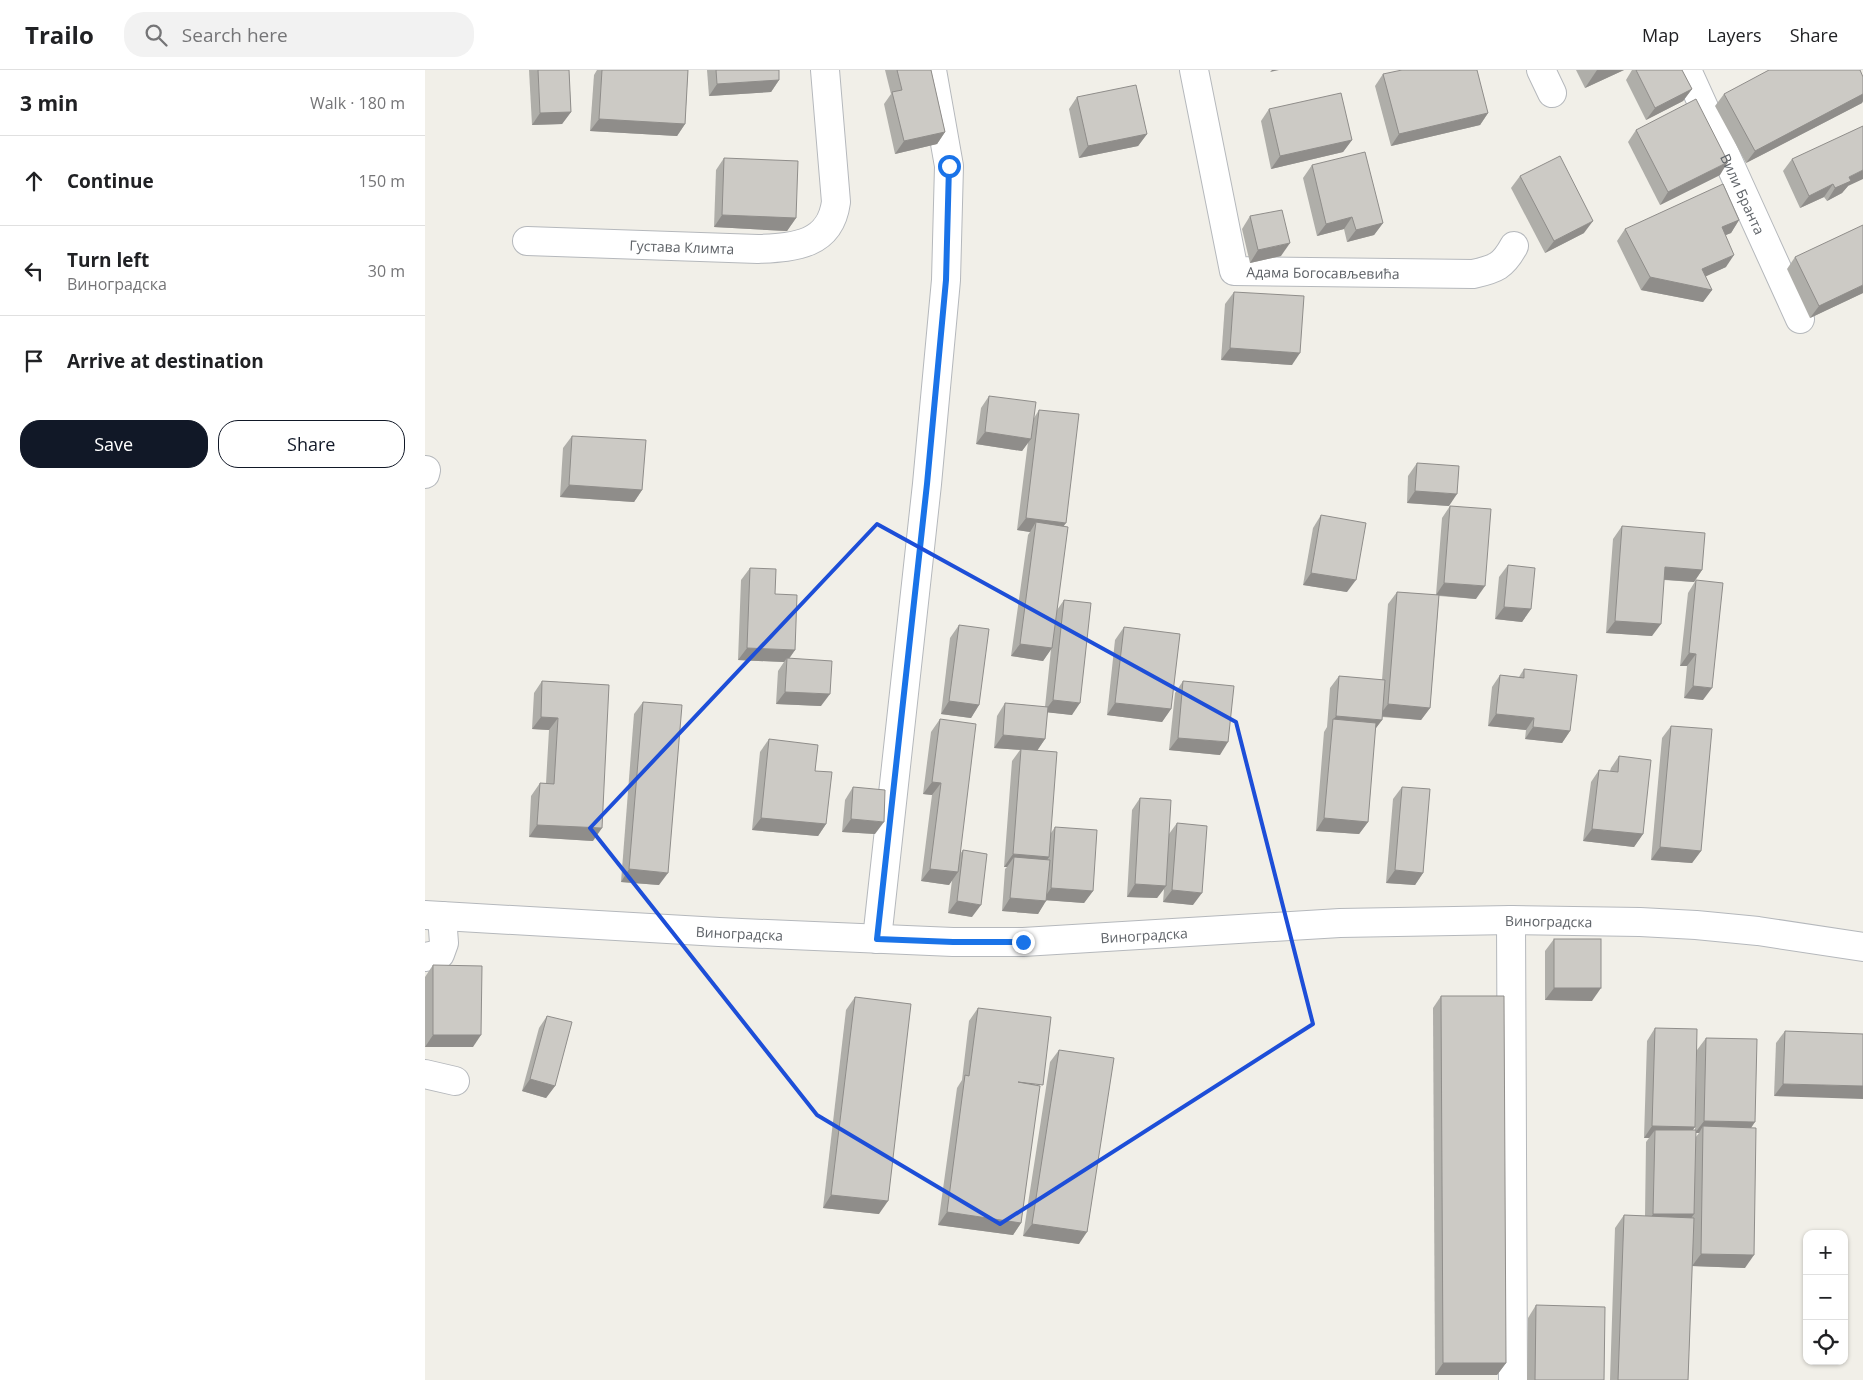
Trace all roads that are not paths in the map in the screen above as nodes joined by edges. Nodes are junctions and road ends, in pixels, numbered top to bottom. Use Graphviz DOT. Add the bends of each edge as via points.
graph roads {
  1 [pos="825,70"];
  2 [pos="932,70"];
  3 [pos="1194,70"];
  4 [pos="1687,70"];
  5 [pos="527,241"];
  6 [pos="1514,246"];
  7 [pos="1800,319"];
  8 [pos="434,916"];
  9 [pos="1511,920"];
  10 [pos="877,939"];
  11 [pos="1863,947"];
  12 [pos="425,957"];
  13 [pos="425,1074"];
  14 [pos="455,1080"];
  15 [pos="1513,1380"];
  1 -- 5 [label="street, Густава Климта" via="836,202 829,224 812,241 785,248 758,249"];
  2 -- 10 [label="street" via="949,166 946,280"];
  3 -- 6 [label="street, Адама Богосављевића" via="1234,271 1473,274 1493,270 1507,260"];
  4 -- 7 [label="street, Вили Бранта"];
  8 -- 10 [label="street, Виноградска"];
  8 -- 12 [label="street" via="443,942 440,954"];
  9 -- 10 [label="street, Виноградска" via="1340,923 1023,942"];
  9 -- 11 [label="street, Виноградска" via="1696,925"];
  9 -- 15 [label="street"];
  13 -- 14 [label="street"];
}
